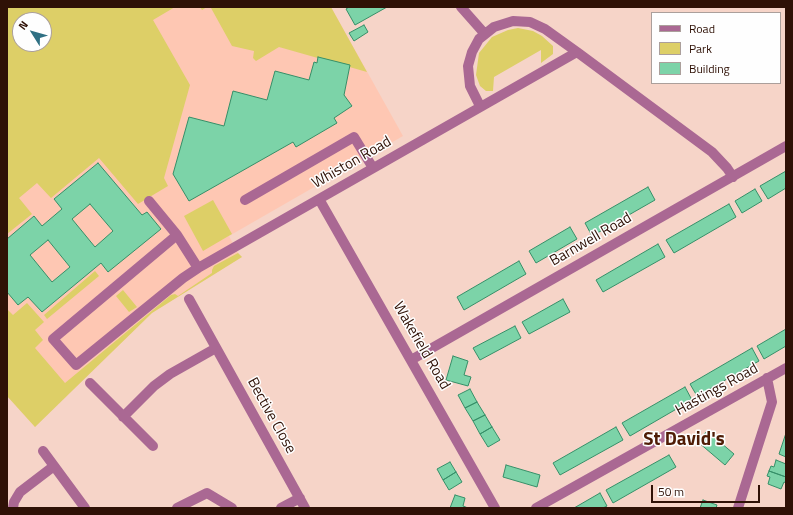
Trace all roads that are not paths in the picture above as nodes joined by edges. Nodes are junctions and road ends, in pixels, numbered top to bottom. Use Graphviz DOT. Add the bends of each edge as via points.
graph roads {
  1 [pos="461,7"];
  2 [pos="484,33"];
  3 [pos="577,52"];
  4 [pos="480,106"];
  5 [pos="786,146"];
  6 [pos="373,168"];
  7 [pos="733,177"];
  8 [pos="319,199"];
  9 [pos="245,200"];
  10 [pos="149,201"];
  11 [pos="177,235"];
  12 [pos="198,268"];
  13 [pos="189,300"];
  14 [pos="216,348"];
  15 [pos="412,360"];
  16 [pos="786,368"];
  17 [pos="767,378"];
  18 [pos="90,383"];
  19 [pos="123,417"];
  20 [pos="153,446"];
  21 [pos="43,451"];
  22 [pos="54,466"];
  23 [pos="300,498"];
  24 [pos="13,508"];
  25 [pos="86,508"];
  26 [pos="177,508"];
  27 [pos="232,508"];
  28 [pos="281,508"];
  29 [pos="305,508"];
  30 [pos="495,508"];
  31 [pos="536,508"];
  32 [pos="738,508"];
  1 -- 2 [label="street"];
  2 -- 3 [label="street" via="506,22 530,22 545,29"];
  2 -- 4 [label="street" via="472,52 468,66 470,86"];
  3 -- 4 [label="street, Whiston Road"];
  3 -- 7 [label="street" via="712,152"];
  4 -- 6 [label="street, Whiston Road"];
  5 -- 7 [label="street, Barnwell Road"];
  6 -- 8 [label="street, Whiston Road"];
  6 -- 9 [label="street" via="354,137"];
  7 -- 15 [label="street, Barnwell Road"];
  8 -- 12 [label="street, Whiston Road"];
  8 -- 15 [label="street, Wakefield Road"];
  10 -- 11 [label="street"];
  11 -- 12 [label="street"];
  11 -- 12 [label="street, Whiston Road" via="53,339 76,365"];
  13 -- 14 [label="street, Bective Close"];
  14 -- 19 [label="street" via="170,374"];
  14 -- 23 [label="street, Bective Close"];
  15 -- 30 [label="street, Wakefield Road"];
  16 -- 17 [label="street, Hastings Road"];
  17 -- 31 [label="street, Hastings Road"];
  17 -- 32 [label="street" via="772,402"];
  18 -- 19 [label="street"];
  19 -- 20 [label="street"];
  21 -- 22 [label="street"];
  22 -- 24 [label="street" via="17,496"];
  22 -- 25 [label="street"];
  23 -- 28 [label="street"];
  23 -- 29 [label="street, Bective Close"];
  26 -- 27 [label="street" via="207,492"];
}
